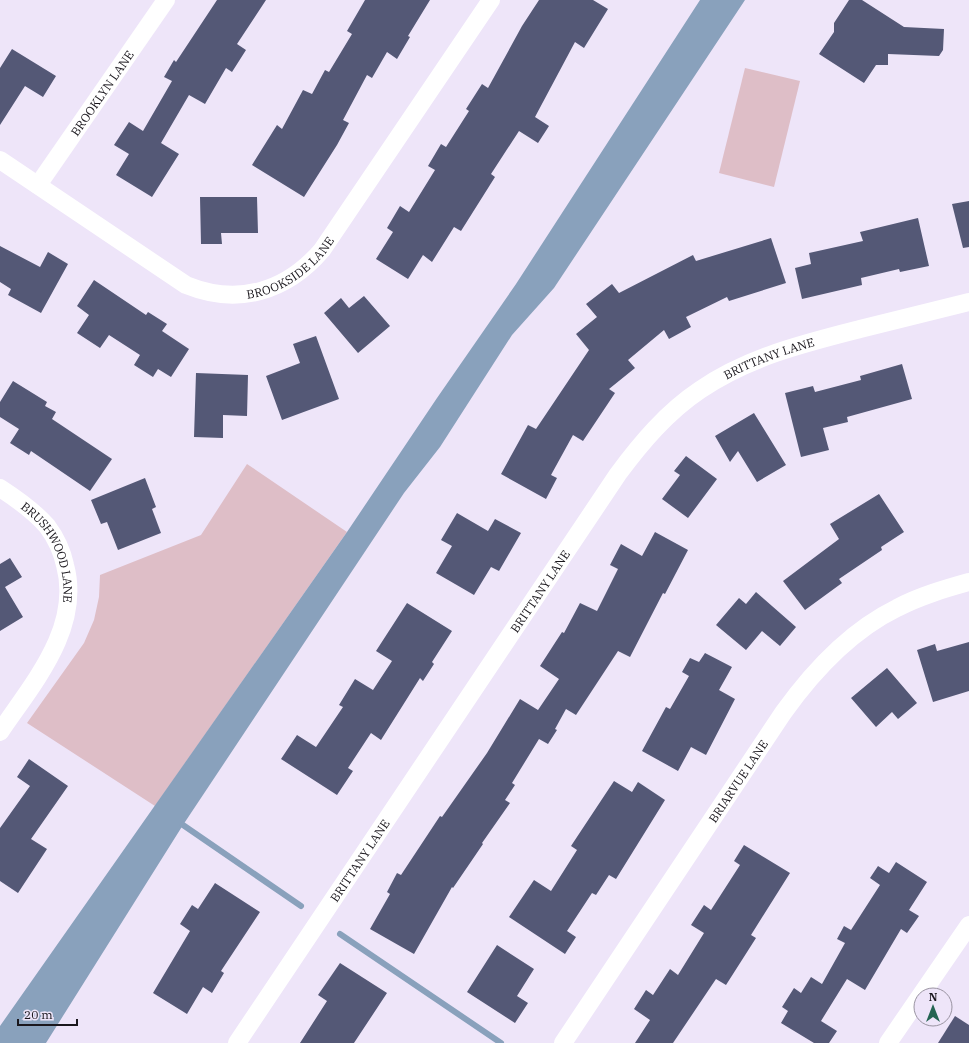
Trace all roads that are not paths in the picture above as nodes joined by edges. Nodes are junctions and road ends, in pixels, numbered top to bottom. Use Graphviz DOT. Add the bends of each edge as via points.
graph roads {
  1 [pos="166,0"];
  2 [pos="491,0"];
  3 [pos="0,160"];
  4 [pos="38,185"];
  5 [pos="969,302"];
  6 [pos="0,488"];
  7 [pos="969,582"];
  8 [pos="0,732"];
  9 [pos="969,925"];
  10 [pos="237,1043"];
  11 [pos="563,1043"];
  12 [pos="888,1043"];
  1 -- 4 [label="street, BROOKLYN LANE"];
  2 -- 4 [label="street, BROOKSIDE LANE" via="322,250 302,272 270,289 232,294 208,292 186,285"];
  3 -- 4 [label="street, BROOKSIDE LANE"];
  5 -- 10 [label="street, BRITTANY LANE" via="808,342 750,363 699,390 656,427 618,474"];
  6 -- 8 [label="street, BRUSHWOOD LANE" via="38,516 54,536 64,559 69,588 66,616 56,644"];
  7 -- 11 [label="street, BRIARVUE LANE" via="928,594 896,608 858,633 821,665 783,713"];
  9 -- 12 [label="street"];
}
